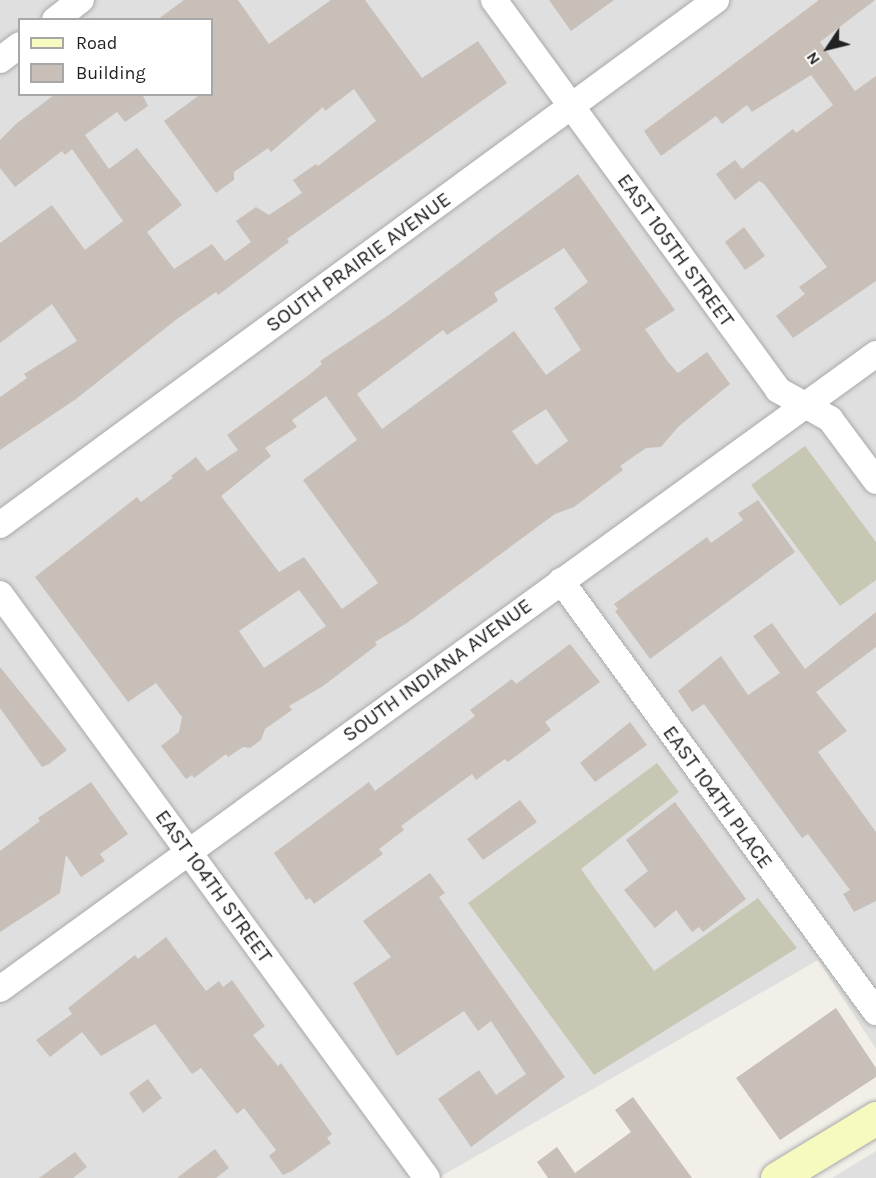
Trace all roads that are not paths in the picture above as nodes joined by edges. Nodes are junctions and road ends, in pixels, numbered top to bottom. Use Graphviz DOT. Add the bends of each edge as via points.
graph roads {
  1 [pos="81,0"];
  2 [pos="494,0"];
  3 [pos="716,0"];
  4 [pos="58,18"];
  5 [pos="18,46"];
  6 [pos="0,60"];
  7 [pos="571,105"];
  8 [pos="876,354"];
  9 [pos="806,405"];
  10 [pos="876,481"];
  11 [pos="0,525"];
  12 [pos="561,581"];
  13 [pos="0,594"];
  14 [pos="187,850"];
  15 [pos="0,989"];
  16 [pos="876,1012"];
  17 [pos="876,1118"];
  18 [pos="427,1178"];
  19 [pos="777,1178"];
  1 -- 4 [label="street"];
  2 -- 7 [label="street, EAST 105TH STREET"];
  3 -- 7 [label="street, SOUTH PRAIRIE AVENUE"];
  5 -- 6 [label="street"];
  7 -- 9 [label="street, EAST 105TH STREET" via="778,390"];
  7 -- 11 [label="street, SOUTH PRAIRIE AVENUE"];
  8 -- 9 [label="street, SOUTH INDIANA AVENUE"];
  9 -- 10 [label="street, EAST 105TH STREET" via="830,419"];
  9 -- 12 [label="street, SOUTH INDIANA AVENUE"];
  12 -- 14 [label="street, SOUTH INDIANA AVENUE"];
  12 -- 16 [label="street, EAST 104TH PLACE"];
  13 -- 14 [label="street, EAST 104TH STREET"];
  14 -- 15 [label="street, SOUTH INDIANA AVENUE"];
  14 -- 18 [label="street, EAST 104TH STREET"];
  17 -- 19 [label="main road"];
}
